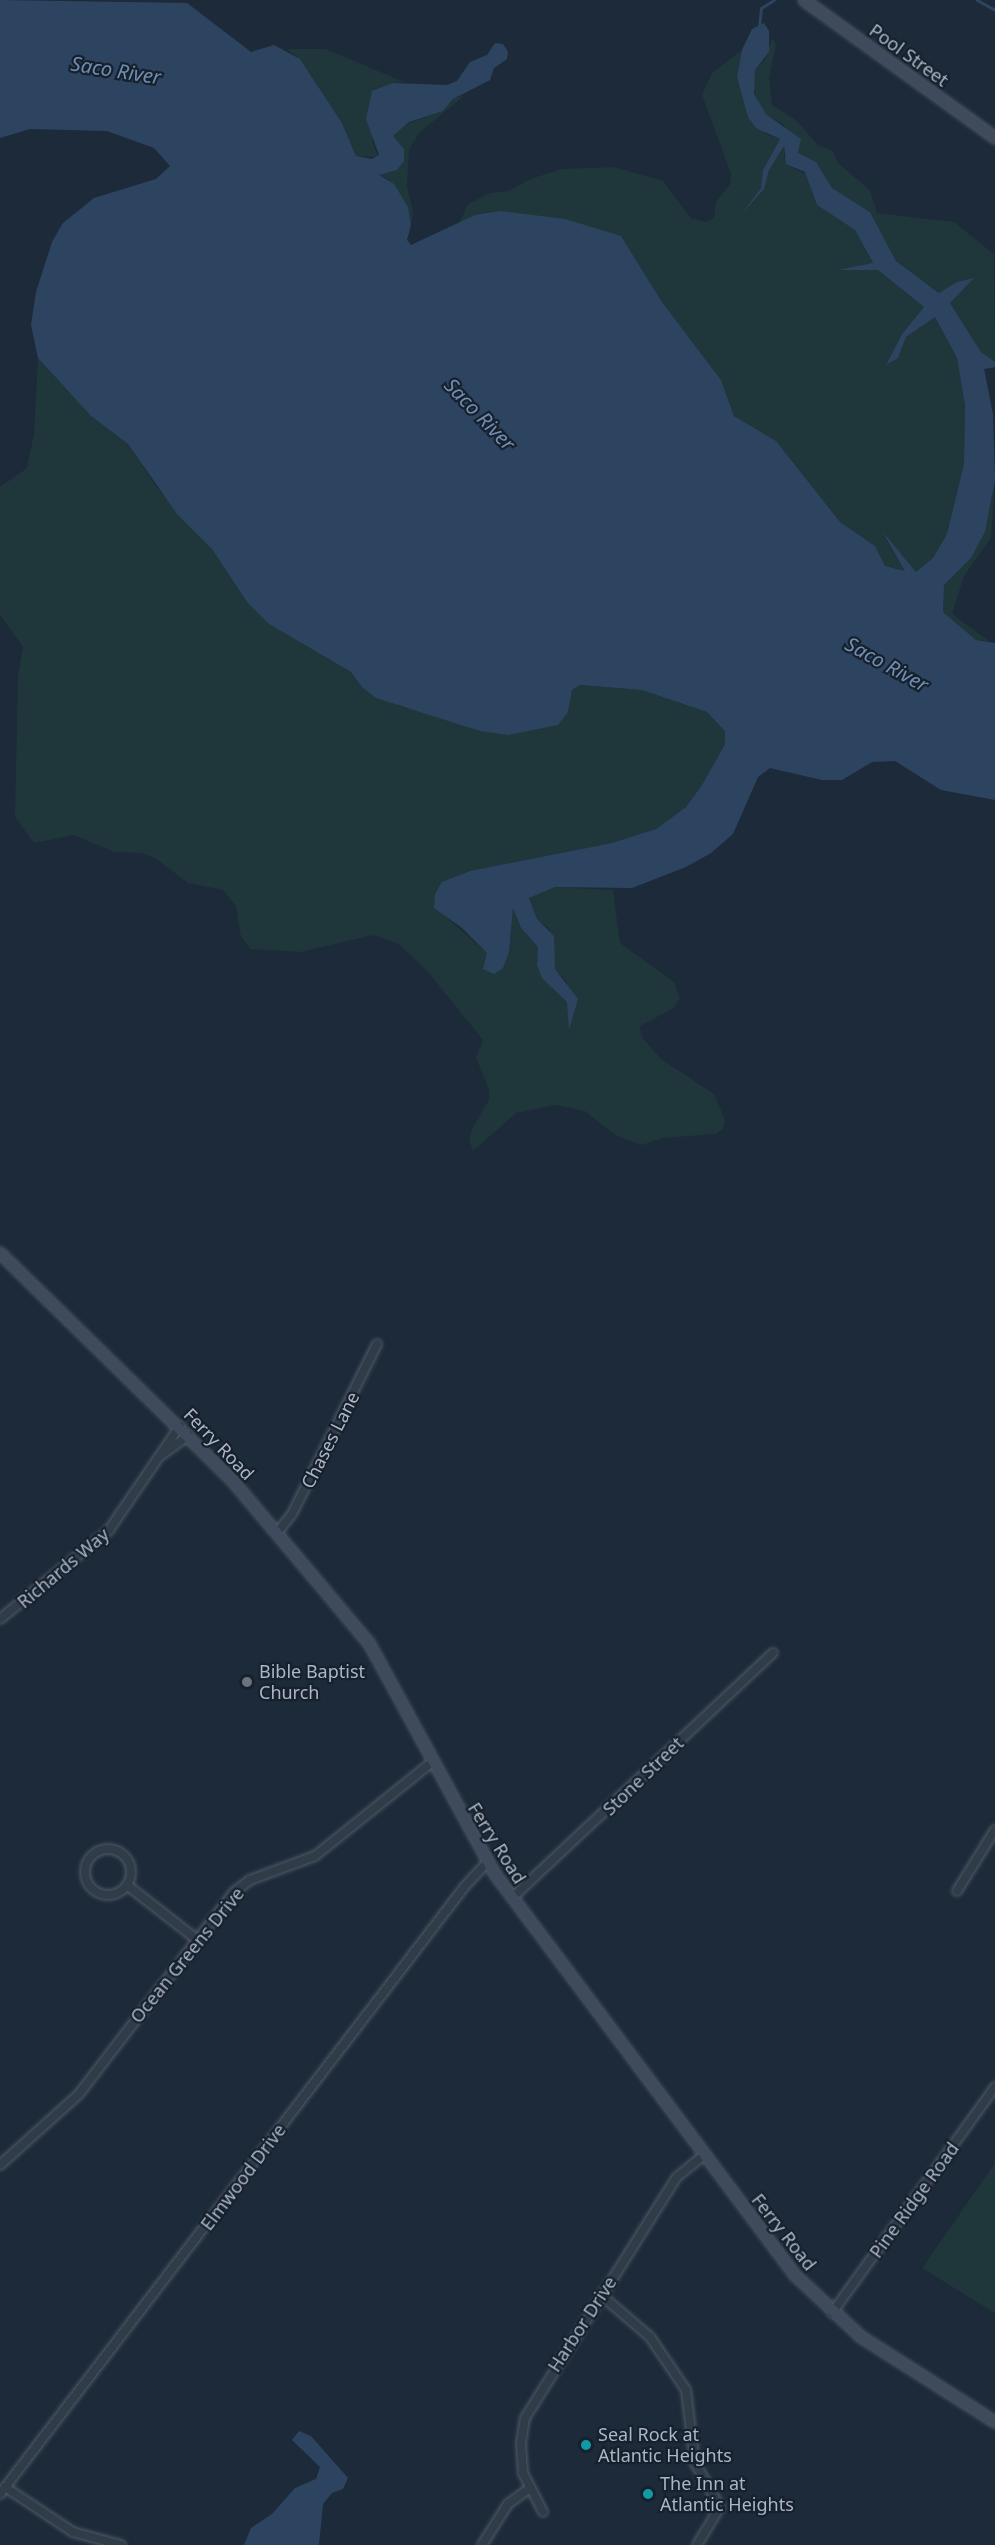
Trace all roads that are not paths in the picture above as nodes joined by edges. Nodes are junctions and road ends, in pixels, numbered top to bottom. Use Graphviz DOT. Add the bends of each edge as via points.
graph roads {
  1 [pos="804,0"];
  2 [pos="995,138"];
  3 [pos="0,1253"];
  4 [pos="377,1344"];
  5 [pos="180,1426"];
  6 [pos="189,1435"];
  7 [pos="163,1454"];
  8 [pos="277,1533"];
  9 [pos="0,1619"];
  10 [pos="773,1653"];
  11 [pos="432,1762"];
  12 [pos="995,1830"];
  13 [pos="487,1862"];
  14 [pos="127,1885"];
  15 [pos="957,1891"];
  16 [pos="512,1898"];
  17 [pos="196,1939"];
  18 [pos="995,2087"];
  19 [pos="704,2155"];
  20 [pos="0,2165"];
  21 [pos="601,2295"];
  22 [pos="832,2313"];
  23 [pos="995,2422"];
  24 [pos="529,2489"];
  25 [pos="3,2490"];
  26 [pos="543,2512"];
  27 [pos="121,2545"];
  28 [pos="482,2545"];
  29 [pos="697,2545"];
  1 -- 2 [label="main road, Pool Street"];
  3 -- 5 [label="main road, Ferry Road"];
  4 -- 8 [label="street, Chases Lane" via="292,1514"];
  5 -- 6 [label="main road, Ferry Road"];
  5 -- 7 [label="street, Richards Way"];
  6 -- 7 [label="street, Richards Way"];
  6 -- 8 [label="main road, Ferry Road"];
  7 -- 9 [label="street, Richards Way" via="109,1530"];
  8 -- 11 [label="main road, Ferry Road" via="381,1662"];
  10 -- 16 [label="street, Stone Street"];
  11 -- 13 [label="main road, Ferry Road"];
  11 -- 17 [label="street, Ocean Greens Drive" via="315,1856 240,1887"];
  12 -- 15 [label="street"];
  13 -- 16 [label="main road, Ferry Road"];
  13 -- 25 [label="street, Elmwood Drive"];
  14 -- 14 [label="street" via="131,1867 123,1853 107,1848 89,1859 86,1880 97,1892 113,1894"];
  14 -- 17 [label="street"];
  16 -- 19 [label="main road, Ferry Road"];
  17 -- 20 [label="street, Ocean Greens Drive" via="79,2094"];
  18 -- 22 [label="street, Pine Ridge Road"];
  19 -- 21 [label="street, Harbor Drive" via="677,2177"];
  19 -- 22 [label="main road, Ferry Road" via="795,2275"];
  21 -- 24 [label="street, Harbor Drive" via="525,2418 521,2460"];
  21 -- 29 [label="street" via="650,2337 686,2390 695,2463 720,2507"];
  22 -- 23 [label="main road, Ferry Road" via="879,2350"];
  24 -- 26 [label="street, Harbor Drive"];
  24 -- 28 [label="street" via="508,2504"];
  25 -- 27 [label="street" via="73,2532"];
}
